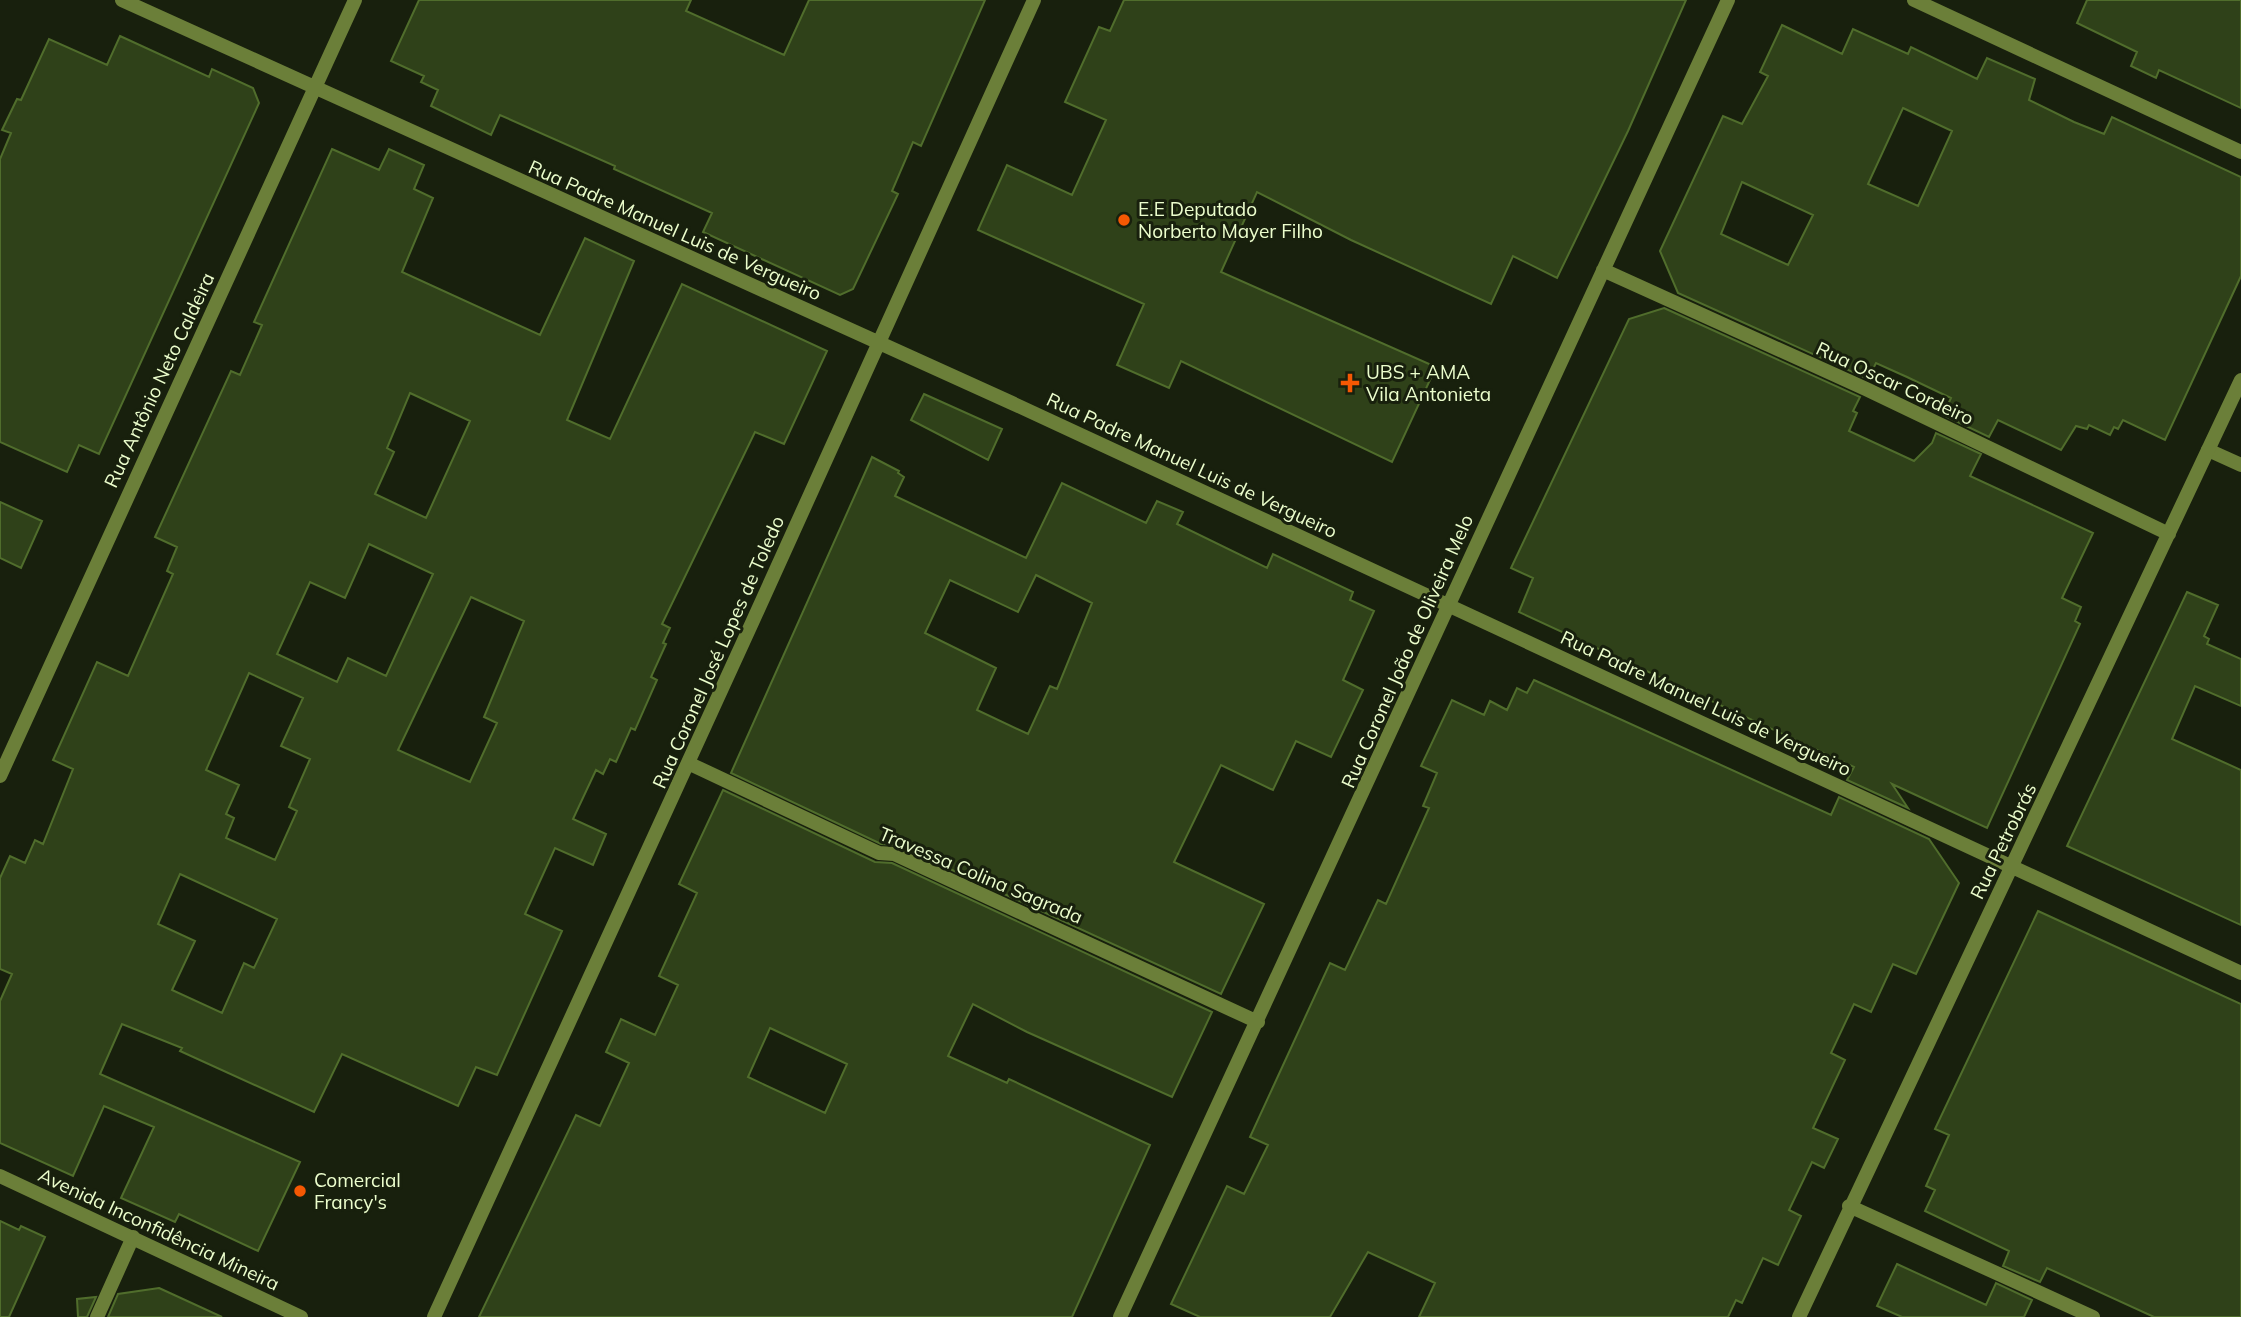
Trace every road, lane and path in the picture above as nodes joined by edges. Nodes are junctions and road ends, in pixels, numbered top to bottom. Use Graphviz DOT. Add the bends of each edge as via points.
graph roads {
  1 [pos="122,0"];
  2 [pos="355,0"];
  3 [pos="1034,0"];
  4 [pos="1728,0"];
  5 [pos="1914,0"];
  6 [pos="314,88"];
  7 [pos="2241,152"];
  8 [pos="1603,270"];
  9 [pos="877,342"];
  10 [pos="2241,380"];
  11 [pos="2208,450"];
  12 [pos="2241,465"];
  13 [pos="2169,534"];
  14 [pos="1450,606"];
  15 [pos="690,764"];
  16 [pos="0,776"];
  17 [pos="2012,867"];
  18 [pos="2241,973"];
  19 [pos="1258,1021"];
  20 [pos="0,1176"];
  21 [pos="1849,1206"];
  22 [pos="133,1237"];
  23 [pos="97,1317"];
  24 [pos="301,1317"];
  25 [pos="434,1317"];
  26 [pos="1120,1317"];
  27 [pos="1799,1317"];
  28 [pos="2093,1317"];
  1 -- 6 [label="street, Rua Padre Manuel Luis de Vergueiro"];
  2 -- 6 [label="street, Rua Antônio Neto Caldeira"];
  3 -- 9 [label="street, Rua Coronel José Lopes de Toledo"];
  4 -- 8 [label="street, Rua Coronel João de Oliveira Melo"];
  5 -- 7 [label="street"];
  6 -- 9 [label="street, Rua Padre Manuel Luis de Vergueiro"];
  6 -- 16 [label="street, Rua Antônio Neto Caldeira"];
  8 -- 13 [label="street, Rua Oscar Cordeiro"];
  8 -- 14 [label="street, Rua Coronel João de Oliveira Melo"];
  9 -- 14 [label="street, Rua Padre Manuel Luis de Vergueiro"];
  9 -- 15 [label="street, Rua Coronel José Lopes de Toledo"];
  10 -- 11 [label="street, Rua Petrobrás"];
  11 -- 12 [label="street"];
  11 -- 13 [label="street, Rua Petrobrás"];
  13 -- 17 [label="street, Rua Petrobrás"];
  14 -- 17 [label="street, Rua Padre Manuel Luis de Vergueiro"];
  14 -- 19 [label="street, Rua Coronel João de Oliveira Melo"];
  15 -- 19 [label="street, Travessa Colina Sagrada"];
  15 -- 25 [label="street, Rua Coronel José Lopes de Toledo"];
  17 -- 18 [label="street, Rua Padre Manuel Luis de Vergueiro"];
  17 -- 21 [label="street, Rua Petrobrás"];
  19 -- 26 [label="street, Rua Coronel João de Oliveira Melo"];
  20 -- 22 [label="street, Avenida Inconfidência Mineira"];
  21 -- 27 [label="street, Rua Petrobrás"];
  21 -- 28 [label="street"];
  22 -- 23 [label="street"];
  22 -- 24 [label="street, Avenida Inconfidência Mineira"];
}
